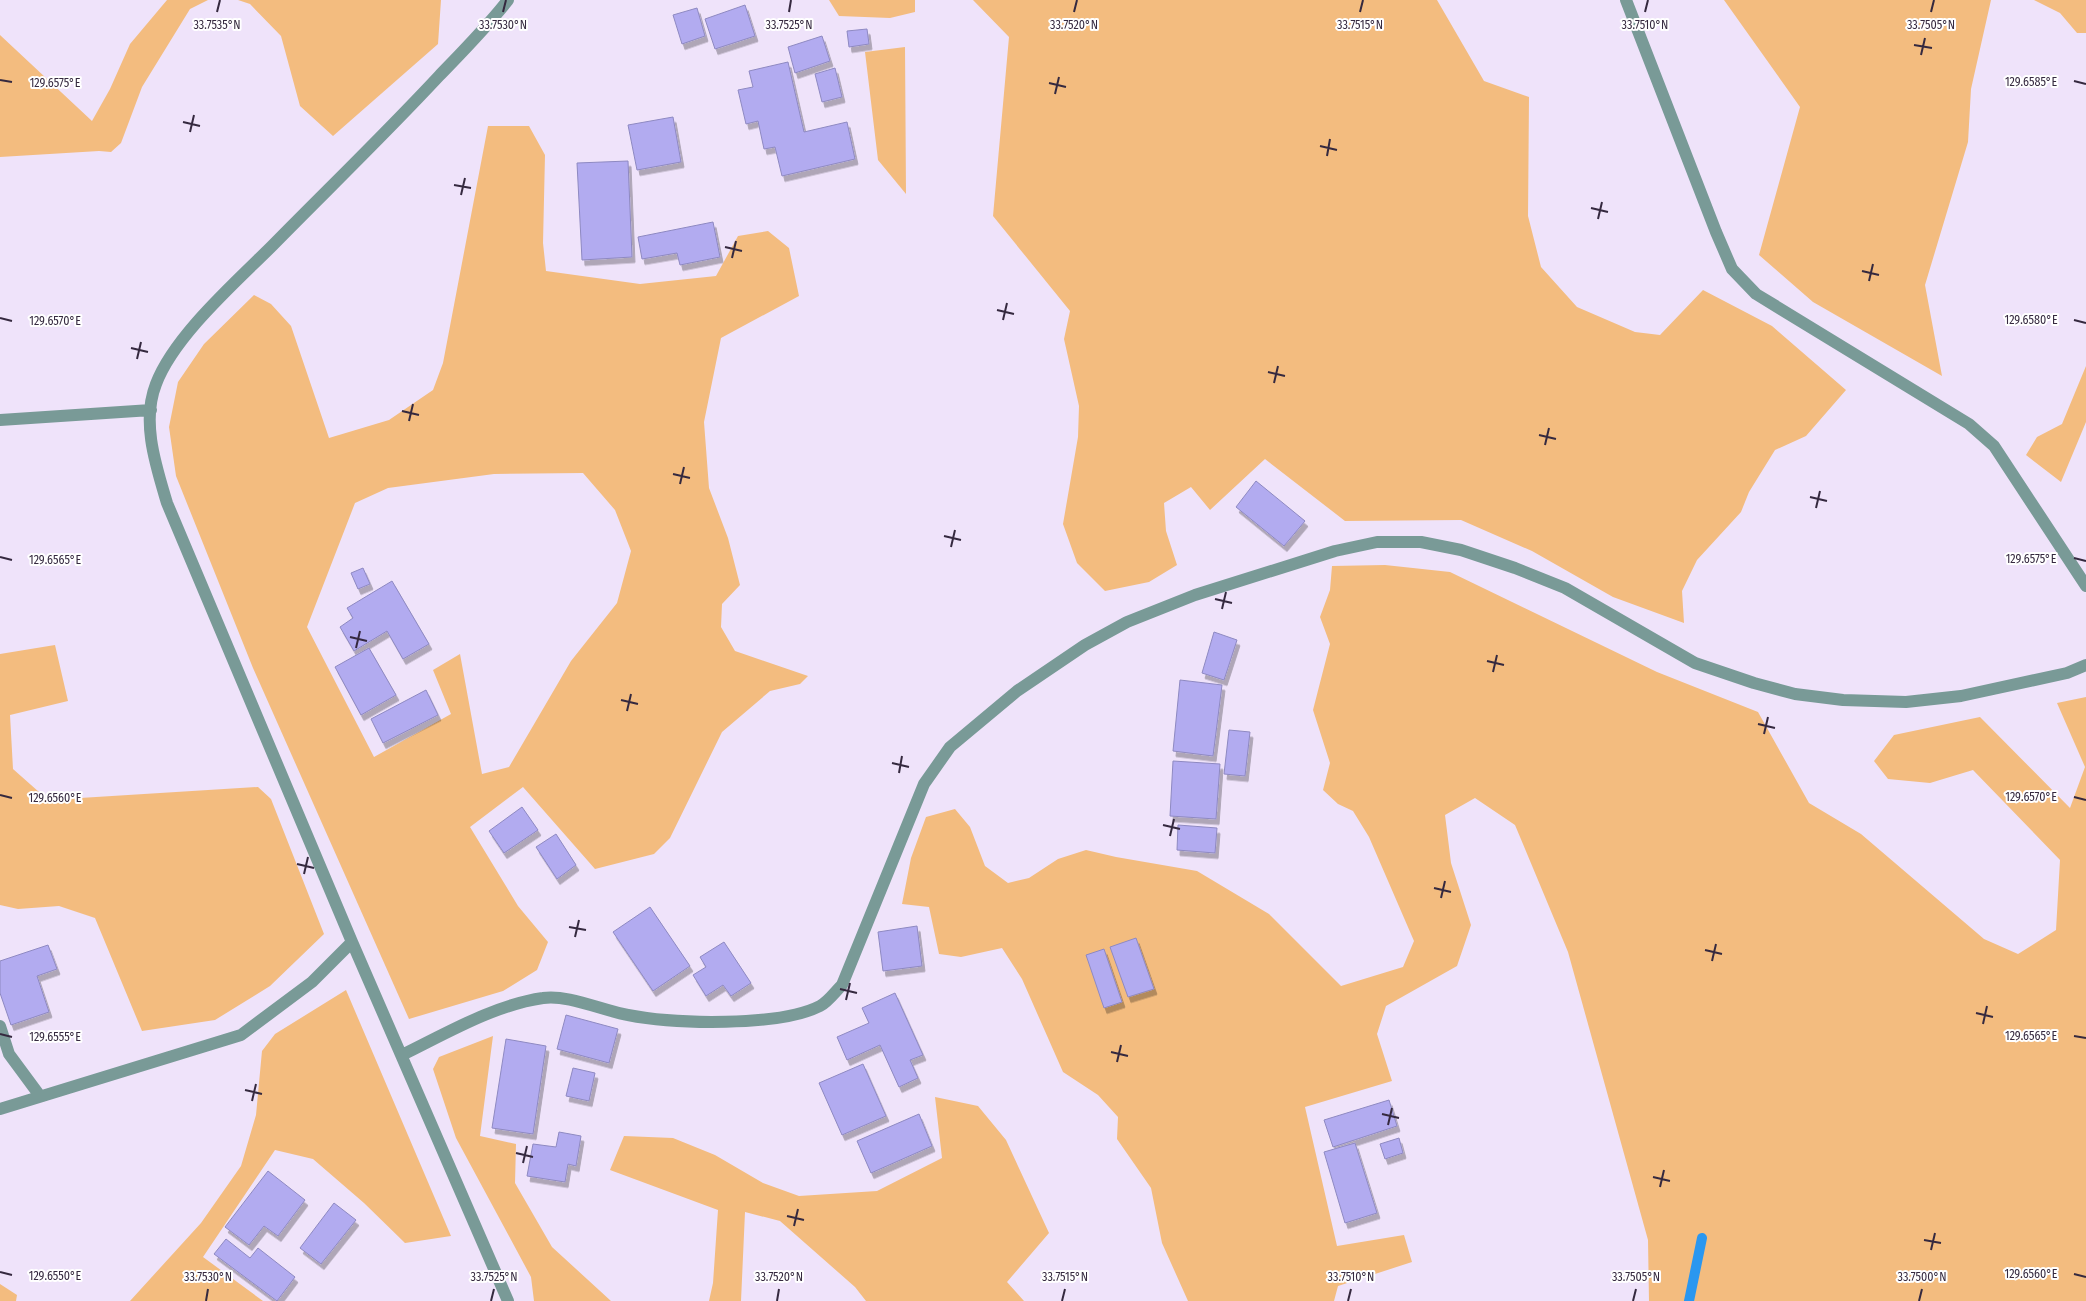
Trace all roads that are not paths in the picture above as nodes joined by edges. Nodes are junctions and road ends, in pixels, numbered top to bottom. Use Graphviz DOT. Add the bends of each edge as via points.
graph roads {
  1 [pos="508,0"];
  2 [pos="1626,0"];
  3 [pos="151,410"];
  4 [pos="0,420"];
  5 [pos="2086,586"];
  6 [pos="2086,666"];
  7 [pos="352,942"];
  8 [pos="0,1026"];
  9 [pos="402,1055"];
  10 [pos="40,1096"];
  11 [pos="0,1109"];
  12 [pos="508,1301"];
  1 -- 3 [label="street" via="402,116 210,308 172,355 156,385"];
  2 -- 5 [label="street" via="1732,269 1756,294 1970,424 1994,446"];
  3 -- 4 [label="street"];
  3 -- 7 [label="street" via="150,439 166,503"];
  6 -- 9 [label="street" via="2012,686 1924,700 1843,700 1795,694 1754,684 1696,663 1565,588 1506,565 1461,550 1421,542 1377,542 1195,594 1126,622 1084,645 978,722 950,746 924,784 842,985 821,1006 790,1017 736,1022 628,1015 545,997 472,1021"];
  7 -- 9 [label="street"];
  7 -- 10 [label="street" via="312,982 240,1036"];
  8 -- 10 [label="street" via="10,1054"];
  9 -- 12 [label="street"];
  10 -- 11 [label="street"];
}
